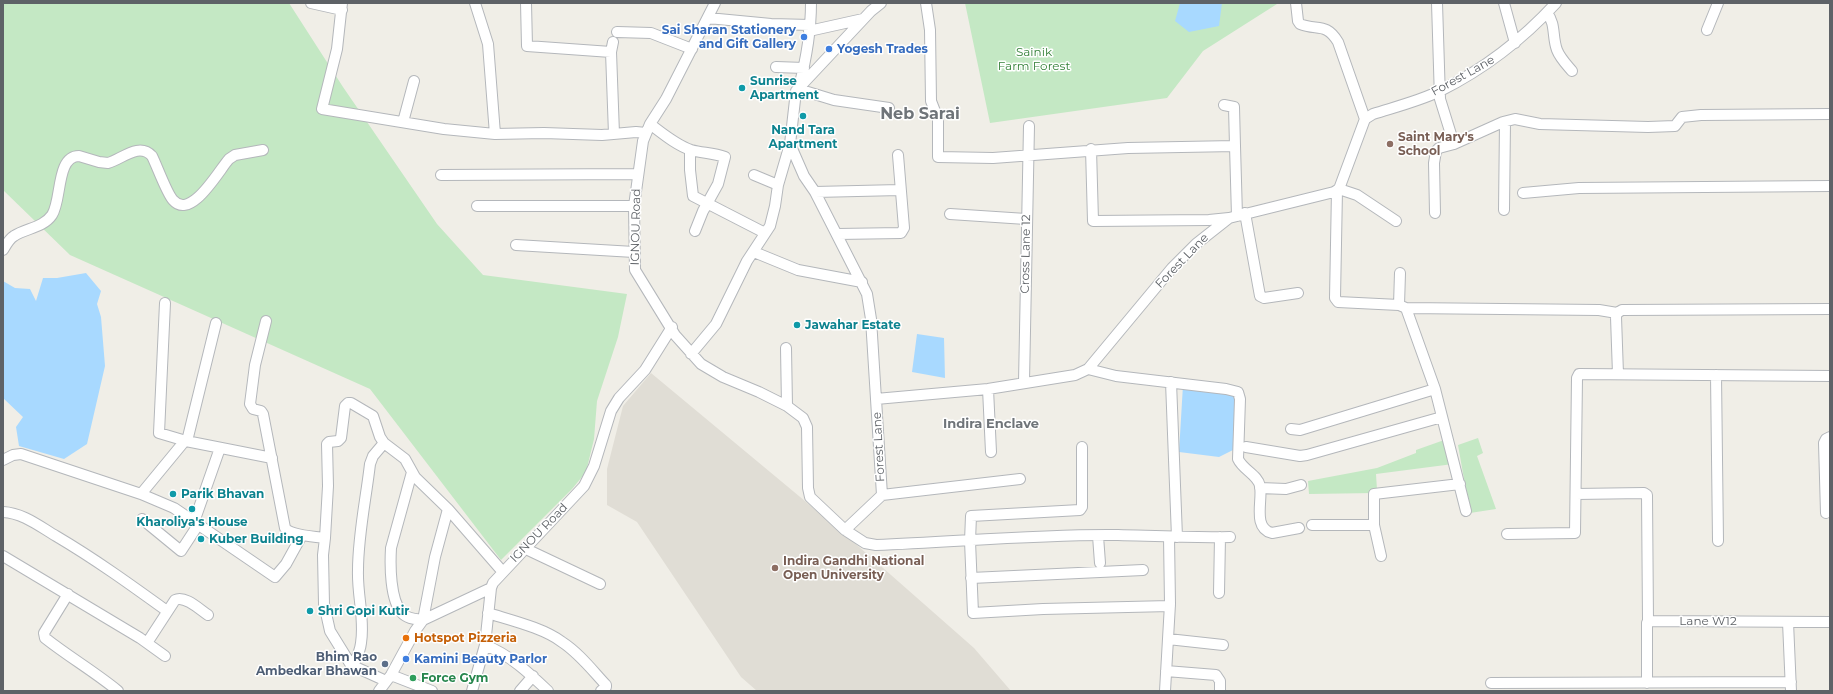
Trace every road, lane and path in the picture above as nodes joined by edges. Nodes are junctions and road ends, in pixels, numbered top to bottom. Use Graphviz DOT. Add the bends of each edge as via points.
graph roads {
  1 [pos="312,3"];
  2 [pos="475,3"];
  3 [pos="526,3"];
  4 [pos="715,3"];
  5 [pos="811,3"];
  6 [pos="881,3"];
  7 [pos="926,3"];
  8 [pos="1296,3"];
  9 [pos="1436,3"];
  10 [pos="1504,3"];
  11 [pos="1556,3"];
  12 [pos="1718,3"];
  13 [pos="342,6"];
  14 [pos="1547,13"];
  15 [pos="708,18"];
  16 [pos="863,20"];
  17 [pos="809,28"];
  18 [pos="1707,30"];
  19 [pos="617,32"];
  20 [pos="1515,43"];
  21 [pos="692,49"];
  22 [pos="776,67"];
  23 [pos="804,68"];
  24 [pos="1572,71"];
  25 [pos="414,81"];
  26 [pos="798,89"];
  27 [pos="1439,91"];
  28 [pos="1224,105"];
  29 [pos="889,108"];
  30 [pos="1830,114"];
  31 [pos="1365,119"];
  32 [pos="403,122"];
  33 [pos="1505,122"];
  34 [pos="1029,126"];
  35 [pos="648,129"];
  36 [pos="495,134"];
  37 [pos="614,134"];
  38 [pos="790,144"];
  39 [pos="1454,144"];
  40 [pos="1235,146"];
  41 [pos="1091,149"];
  42 [pos="263,150"];
  43 [pos="690,150"];
  44 [pos="898,155"];
  45 [pos="1028,155"];
  46 [pos="638,174"];
  47 [pos="441,175"];
  48 [pos="754,175"];
  49 [pos="778,185"];
  50 [pos="1830,186"];
  51 [pos="1338,189"];
  52 [pos="900,190"];
  53 [pos="816,192"];
  54 [pos="1523,193"];
  55 [pos="707,203"];
  56 [pos="477,206"];
  57 [pos="634,206"];
  58 [pos="1504,210"];
  59 [pos="1435,213"];
  60 [pos="950,214"];
  61 [pos="1237,216"];
  62 [pos="1026,219"];
  63 [pos="1396,221"];
  64 [pos="695,232"];
  65 [pos="765,233"];
  66 [pos="838,234"];
  67 [pos="516,245"];
  68 [pos="3,250"];
  69 [pos="634,252"];
  70 [pos="754,252"];
  71 [pos="1400,272"];
  72 [pos="862,282"];
  73 [pos="1298,293"];
  74 [pos="165,303"];
  75 [pos="1403,306"];
  76 [pos="1830,309"];
  77 [pos="1617,313"];
  78 [pos="266,321"];
  79 [pos="216,323"];
  80 [pos="672,327"];
  81 [pos="786,348"];
  82 [pos="691,354"];
  83 [pos="1088,369"];
  84 [pos="1618,374"];
  85 [pos="1716,375"];
  86 [pos="1830,376"];
  87 [pos="1024,382"];
  88 [pos="1171,382"];
  89 [pos="988,389"];
  90 [pos="1435,389"];
  91 [pos="876,399"];
  92 [pos="787,406"];
  93 [pos="1442,416"];
  94 [pos="1291,429"];
  95 [pos="1830,437"];
  96 [pos="186,441"];
  97 [pos="384,443"];
  98 [pos="1082,447"];
  99 [pos="1246,447"];
  100 [pos="220,448"];
  101 [pos="991,452"];
  102 [pos="272,458"];
  103 [pos="3,460"];
  104 [pos="412,472"];
  105 [pos="1020,480"];
  106 [pos="1460,484"];
  107 [pos="1301,485"];
  108 [pos="1260,488"];
  109 [pos="141,494"];
  110 [pos="1576,494"];
  111 [pos="882,495"];
  112 [pos="448,509"];
  113 [pos="1466,511"];
  114 [pos="3,512"];
  115 [pos="1826,513"];
  116 [pos="142,519"];
  117 [pos="196,524"];
  118 [pos="1312,525"];
  119 [pos="1374,525"];
  120 [pos="1299,528"];
  121 [pos="845,530"];
  122 [pos="1507,534"];
  123 [pos="302,535"];
  124 [pos="1098,536"];
  125 [pos="1173,537"];
  126 [pos="324,538"];
  127 [pos="970,541"];
  128 [pos="1718,542"];
  129 [pos="526,549"];
  130 [pos="3,556"];
  131 [pos="1381,556"];
  132 [pos="1100,563"];
  133 [pos="1142,570"];
  134 [pos="502,571"];
  135 [pos="972,578"];
  136 [pos="600,584"];
  137 [pos="491,588"];
  138 [pos="1219,593"];
  139 [pos="68,594"];
  140 [pos="1170,606"];
  141 [pos="167,611"];
  142 [pos="488,613"];
  143 [pos="208,615"];
  144 [pos="423,620"];
  145 [pos="1648,621"];
  146 [pos="1788,622"];
  147 [pos="1830,622"];
  148 [pos="1168,639"];
  149 [pos="147,643"];
  150 [pos="485,645"];
  151 [pos="1224,645"];
  152 [pos="165,656"];
  153 [pos="353,666"];
  154 [pos="1166,671"];
  155 [pos="533,676"];
  156 [pos="388,678"];
  157 [pos="1491,683"];
  158 [pos="1647,683"];
  159 [pos="1685,687"];
  160 [pos="1791,687"];
  161 [pos="118,691"];
  162 [pos="379,691"];
  163 [pos="432,691"];
  164 [pos="472,691"];
  165 [pos="520,691"];
  166 [pos="548,691"];
  167 [pos="601,691"];
  168 [pos="1165,691"];
  169 [pos="1220,691"];
  1 -- 13 [label="street"];
  2 -- 36 [label="street" via="488,44"];
  3 -- 37 [label="street" via="527,46 612,47"];
  4 -- 15 [label="street, IGNOU Road"];
  5 -- 17 [label="street"];
  6 -- 16 [label="street"];
  7 -- 45 [label="street" via="930,30 932,101 938,119 937,156 993,158"];
  8 -- 31 [label="street" via="1300,24 1326,29 1338,42"];
  9 -- 27 [label="street"];
  10 -- 20 [label="street"];
  11 -- 14 [label="street, Forest Lane"];
  12 -- 18 [label="street"];
  13 -- 32 [label="street" via="337,49 322,109"];
  14 -- 20 [label="street, Forest Lane"];
  14 -- 24 [label="street" via="1553,21 1559,54"];
  15 -- 17 [label="street"];
  15 -- 21 [label="street, IGNOU Road"];
  16 -- 17 [label="street"];
  16 -- 26 [label="street"];
  17 -- 23 [label="street"];
  19 -- 21 [label="street" via="651,33"];
  20 -- 27 [label="street, Forest Lane" via="1488,63"];
  21 -- 35 [label="street, IGNOU Road"];
  22 -- 23 [label="street"];
  23 -- 26 [label="street"];
  25 -- 32 [label="street"];
  26 -- 29 [label="street" via="834,100"];
  26 -- 38 [label="street" via="795,95"];
  27 -- 31 [label="street, Forest Lane"];
  27 -- 39 [label="street" via="1444,117"];
  28 -- 40 [label="street" via="1234,108"];
  30 -- 33 [label="street" via="1701,115 1682,117 1674,126 1648,127 1540,124 1518,119"];
  31 -- 51 [label="street"];
  32 -- 36 [label="street"];
  33 -- 39 [label="street"];
  33 -- 58 [label="street"];
  34 -- 45 [label="street, Cross Lane 12"];
  35 -- 37 [label="street"];
  35 -- 43 [label="street"];
  35 -- 46 [label="street, IGNOU Road"];
  36 -- 37 [label="street"];
  38 -- 49 [label="street"];
  38 -- 53 [label="street" via="804,176"];
  39 -- 59 [label="street" via="1440,148 1435,153"];
  40 -- 41 [label="street"];
  40 -- 61 [label="street"];
  41 -- 45 [label="street"];
  41 -- 61 [label="street" via="1093,222 1209,220"];
  42 -- 68 [label="street" via="235,155 229,159 198,199 185,205 173,200 152,156 146,150 137,150 108,163 79,156 72,157 62,170 59,194 52,215 43,223 14,236"];
  43 -- 55 [label="street" via="693,196"];
  43 -- 55 [label="street" via="725,157 718,184"];
  44 -- 52 [label="street"];
  45 -- 62 [label="street, Cross Lane 12"];
  46 -- 47 [label="street"];
  46 -- 57 [label="street, IGNOU Road"];
  48 -- 49 [label="street"];
  49 -- 65 [label="street" via="773,216"];
  50 -- 54 [label="street" via="1579,188"];
  51 -- 61 [label="street, Forest Lane"];
  51 -- 63 [label="street" via="1357,195"];
  51 -- 75 [label="street" via="1334,296 1336,300"];
  52 -- 53 [label="street"];
  52 -- 66 [label="street" via="903,231"];
  53 -- 66 [label="street"];
  55 -- 64 [label="street"];
  55 -- 65 [label="street"];
  56 -- 57 [label="street"];
  57 -- 69 [label="street, IGNOU Road"];
  60 -- 62 [label="street"];
  61 -- 73 [label="street" via="1260,296 1264,298"];
  61 -- 83 [label="street, Forest Lane" via="1196,244 1172,268"];
  62 -- 87 [label="street, Cross Lane 12"];
  65 -- 70 [label="street"];
  66 -- 72 [label="street"];
  67 -- 69 [label="street"];
  69 -- 80 [label="street, IGNOU Road" via="635,270"];
  70 -- 72 [label="street" via="798,270"];
  70 -- 82 [label="street" via="716,324"];
  71 -- 75 [label="street"];
  72 -- 91 [label="street" via="870,303"];
  74 -- 96 [label="street" via="159,431 162,435"];
  75 -- 77 [label="street" via="1599,310"];
  75 -- 90 [label="street"];
  76 -- 77 [label="street" via="1622,310"];
  77 -- 84 [label="street"];
  78 -- 102 [label="street" via="255,365 250,404 253,409 263,414"];
  79 -- 96 [label="street"];
  80 -- 82 [label="street" via="675,335"];
  80 -- 129 [label="street, IGNOU Road" via="646,370 618,398 611,411 594,466 584,486"];
  81 -- 92 [label="street"];
  82 -- 92 [label="street" via="717,374"];
  83 -- 87 [label="street, Forest Lane" via="1076,375"];
  83 -- 88 [label="street" via="1111,375"];
  84 -- 85 [label="street"];
  84 -- 110 [label="street" via="1582,374 1577,377"];
  85 -- 86 [label="street"];
  85 -- 128 [label="street"];
  87 -- 89 [label="street, Forest Lane"];
  88 -- 108 [label="street" via="1238,392 1238,459 1257,480"];
  88 -- 125 [label="street"];
  89 -- 91 [label="street, Forest Lane"];
  89 -- 101 [label="street"];
  90 -- 93 [label="street"];
  90 -- 94 [label="street" via="1300,430"];
  91 -- 111 [label="street, Forest Lane"];
  92 -- 121 [label="street" via="803,418 806,424 810,497"];
  93 -- 99 [label="street" via="1307,455"];
  93 -- 106 [label="street"];
  95 -- 115 [label="street" via="1824,443"];
  96 -- 100 [label="street"];
  96 -- 109 [label="street"];
  97 -- 104 [label="street" via="405,459"];
  97 -- 126 [label="street" via="373,416 351,403 346,404 340,438 327,444 328,486"];
  97 -- 153 [label="street" via="372,456 370,464 358,569 362,634"];
  98 -- 127 [label="street" via="1082,509 971,516"];
  100 -- 102 [label="street"];
  100 -- 117 [label="street"];
  102 -- 123 [label="street" via="285,529"];
  103 -- 109 [label="street" via="21,454"];
  104 -- 112 [label="street"];
  104 -- 144 [label="street" via="391,548 392,577 395,596 402,612 410,618"];
  105 -- 111 [label="street"];
  106 -- 113 [label="street"];
  106 -- 119 [label="street" via="1376,493 1373,497"];
  107 -- 108 [label="street" via="1286,489"];
  108 -- 120 [label="street" via="1260,519 1268,532"];
  109 -- 117 [label="street" via="174,508"];
  110 -- 122 [label="street" via="1574,534"];
  110 -- 145 [label="street" via="1647,495"];
  111 -- 121 [label="street"];
  112 -- 134 [label="street"];
  112 -- 144 [label="street" via="435,557"];
  114 -- 141 [label="street" via="17,514 87,554"];
  116 -- 117 [label="street" via="181,551"];
  117 -- 123 [label="street" via="276,577"];
  118 -- 119 [label="street"];
  119 -- 131 [label="street"];
  121 -- 127 [label="street" via="865,543 876,545"];
  123 -- 126 [label="street"];
  124 -- 125 [label="street"];
  124 -- 127 [label="street"];
  124 -- 132 [label="street"];
  125 -- 138 [label="street" via="1225,537"];
  125 -- 140 [label="street"];
  126 -- 153 [label="street" via="324,604 327,622 337,644"];
  127 -- 135 [label="street"];
  129 -- 134 [label="street, IGNOU Road"];
  129 -- 136 [label="street"];
  130 -- 139 [label="street"];
  133 -- 135 [label="street"];
  134 -- 137 [label="street, IGNOU Road"];
  135 -- 140 [label="street" via="973,613"];
  137 -- 142 [label="street"];
  137 -- 144 [label="street"];
  139 -- 149 [label="street"];
  139 -- 161 [label="street" via="44,633 46,638"];
  140 -- 148 [label="street"];
  141 -- 143 [label="street" via="175,600 181,598"];
  141 -- 149 [label="street"];
  142 -- 150 [label="street"];
  142 -- 167 [label="street" via="562,641 606,685"];
  144 -- 156 [label="street"];
  145 -- 146 [label="street, Lane W12"];
  145 -- 158 [label="street"];
  146 -- 147 [label="street, Lane W12"];
  146 -- 160 [label="street"];
  148 -- 151 [label="street"];
  148 -- 154 [label="street"];
  149 -- 152 [label="street"];
  150 -- 155 [label="street" via="506,656"];
  150 -- 164 [label="street"];
  153 -- 156 [label="street"];
  154 -- 168 [label="street"];
  154 -- 169 [label="street" via="1216,675 1220,681"];
  155 -- 165 [label="street"];
  155 -- 166 [label="street"];
  156 -- 162 [label="street"];
  156 -- 163 [label="street"];
  157 -- 158 [label="street"];
  158 -- 159 [label="street"];
  159 -- 160 [label="street"];
}
